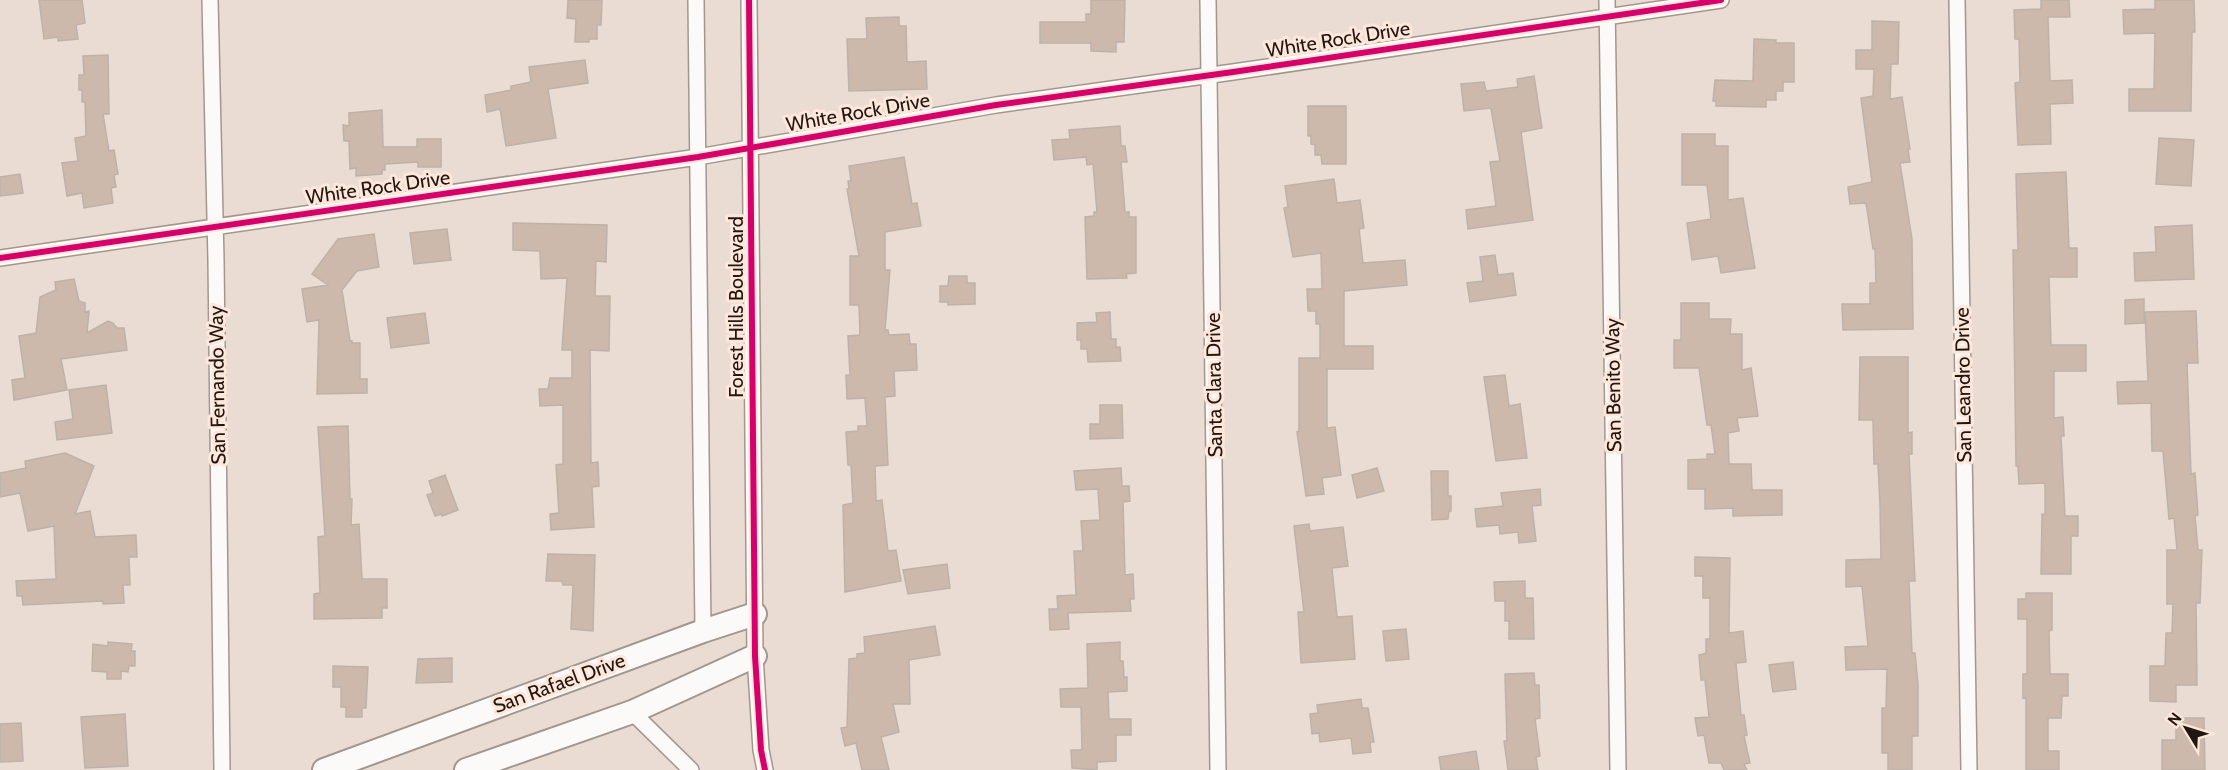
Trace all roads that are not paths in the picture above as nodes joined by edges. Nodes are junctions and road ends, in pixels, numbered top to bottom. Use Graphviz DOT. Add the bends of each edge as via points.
graph roads {
  1 [pos="210,0"];
  2 [pos="696,0"];
  3 [pos="749,0"];
  4 [pos="1208,0"];
  5 [pos="1607,0"];
  6 [pos="1721,0"];
  7 [pos="1957,0"];
  8 [pos="1608,17"];
  9 [pos="1210,76"];
  10 [pos="751,146"];
  11 [pos="698,157"];
  12 [pos="215,228"];
  13 [pos="0,258"];
  14 [pos="755,614"];
  15 [pos="703,631"];
  16 [pos="755,656"];
  17 [pos="632,712"];
  18 [pos="222,770"];
  19 [pos="324,770"];
  20 [pos="466,770"];
  21 [pos="691,770"];
  22 [pos="765,770"];
  23 [pos="1218,770"];
  24 [pos="1618,770"];
  25 [pos="1969,770"];
  1 -- 12 [label="street, San Fernando Way"];
  2 -- 11 [label="street, Forest Hills Boulevard"];
  3 -- 10 [label="street, Forest Hills Boulevard"];
  4 -- 9 [label="street, Santa Clara Drive"];
  5 -- 8 [label="street, San Benito Way"];
  6 -- 8 [label="street, White Rock Drive"];
  7 -- 25 [label="street, San Leandro Drive"];
  8 -- 9 [label="street, White Rock Drive"];
  8 -- 24 [label="street, San Benito Way"];
  9 -- 10 [label="street, White Rock Drive" via="996,105"];
  9 -- 23 [label="street, Santa Clara Drive"];
  10 -- 11 [label="street, White Rock Drive"];
  10 -- 14 [label="street, Forest Hills Boulevard"];
  11 -- 12 [label="street, White Rock Drive"];
  11 -- 15 [label="street, Forest Hills Boulevard"];
  12 -- 13 [label="street, White Rock Drive"];
  12 -- 18 [label="street, San Fernando Way"];
  14 -- 15 [label="street, San Rafael Drive"];
  14 -- 16 [label="street"];
  15 -- 19 [label="street, San Rafael Drive"];
  16 -- 17 [label="street"];
  16 -- 22 [label="street"];
  17 -- 20 [label="street"];
  17 -- 21 [label="street"];
}
